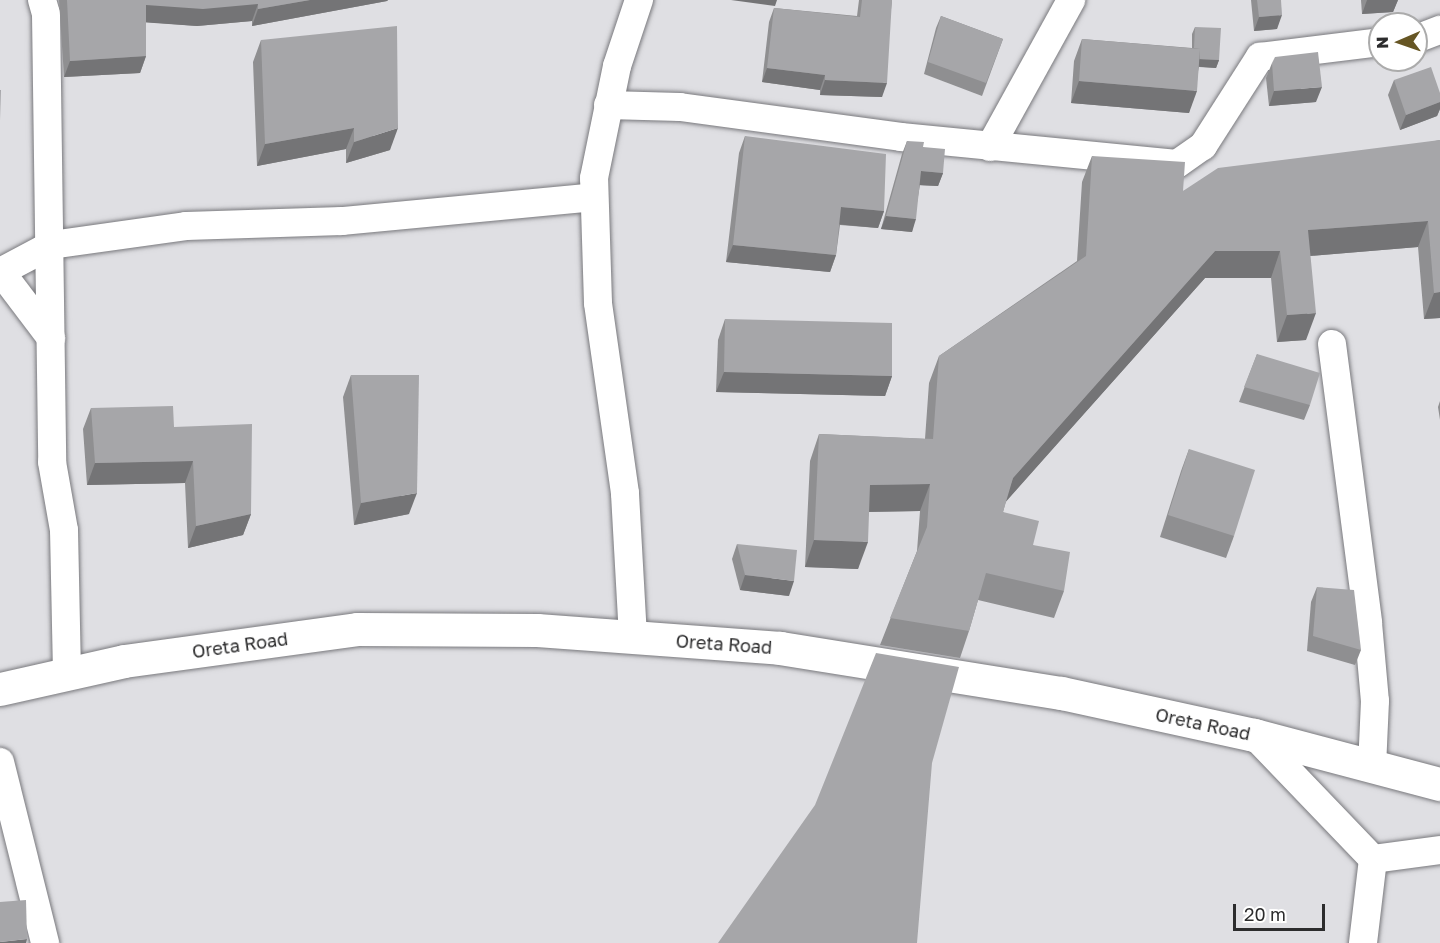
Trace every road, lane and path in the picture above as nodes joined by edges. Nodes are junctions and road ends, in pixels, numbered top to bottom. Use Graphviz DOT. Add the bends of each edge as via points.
graph roads {
  1 [pos="42,0"];
  2 [pos="639,0"];
  3 [pos="1071,0"];
  4 [pos="1368,44"];
  5 [pos="608,105"];
  6 [pos="990,147"];
  7 [pos="594,197"];
  8 [pos="51,245"];
  9 [pos="1,272"];
  10 [pos="51,338"];
  11 [pos="1332,344"];
  12 [pos="633,637"];
  13 [pos="67,674"];
  14 [pos="0,689"];
  15 [pos="1254,735"];
  16 [pos="0,762"];
  17 [pos="1372,767"];
  18 [pos="1440,784"];
  19 [pos="1440,850"];
  20 [pos="1373,859"];
  21 [pos="45,943"];
  22 [pos="1363,943"];
  1 -- 8 [label="street"];
  2 -- 5 [label="street"];
  3 -- 6 [label="street"];
  4 -- 6 [label="street" via="1260,57 1203,146 1177,164"];
  5 -- 6 [label="street" via="680,107"];
  5 -- 7 [label="street"];
  7 -- 8 [label="street" via="342,221 211,223"];
  7 -- 12 [label="street" via="598,303 625,493"];
  8 -- 9 [label="street"];
  8 -- 10 [label="street"];
  9 -- 10 [label="street"];
  10 -- 13 [label="street" via="52,462 64,530"];
  11 -- 17 [label="street" via="1369,634"];
  12 -- 13 [label="street, Oreta Road" via="537,630 357,629 124,661"];
  12 -- 15 [label="street, Oreta Road" via="780,648 1061,693"];
  13 -- 14 [label="street, Oreta Road"];
  15 -- 17 [label="street, Oreta Road"];
  15 -- 20 [label="street"];
  16 -- 21 [label="street"];
  17 -- 18 [label="street, Oreta Road"];
  19 -- 20 [label="street"];
  20 -- 22 [label="street"];
}
